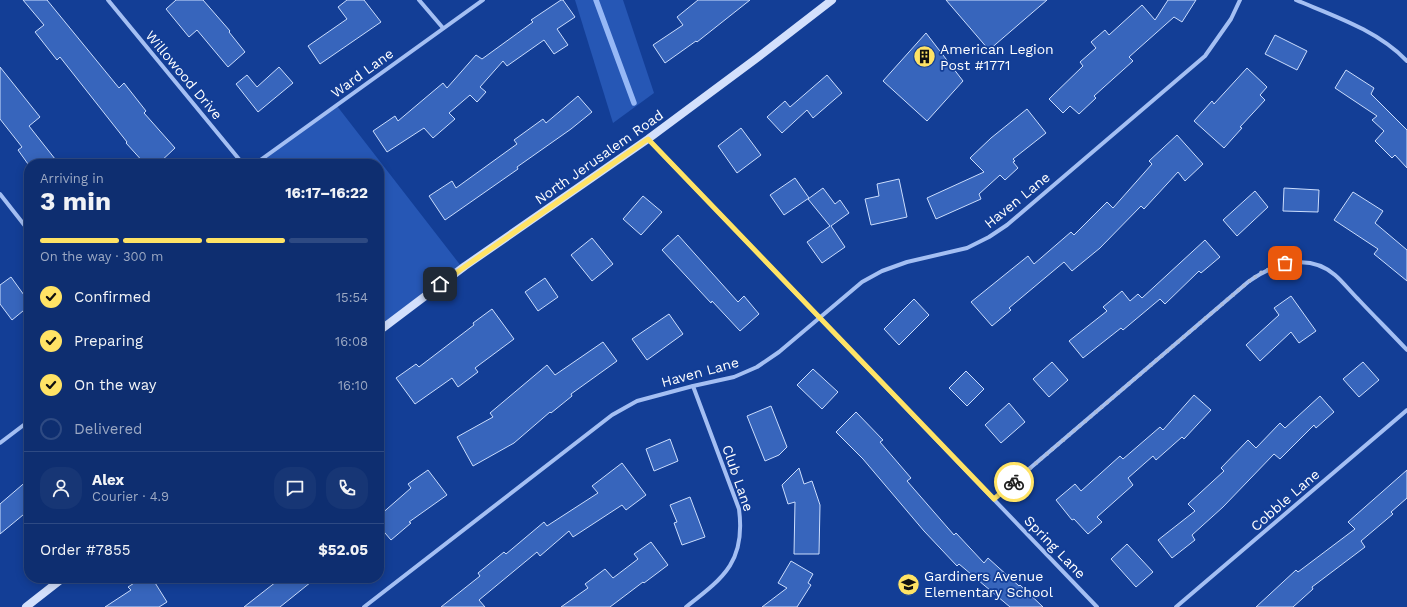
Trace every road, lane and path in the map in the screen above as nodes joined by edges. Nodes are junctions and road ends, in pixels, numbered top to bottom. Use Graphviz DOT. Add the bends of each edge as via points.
graph roads {
  1 [pos="108,0"];
  2 [pos="420,0"];
  3 [pos="483,0"];
  4 [pos="832,0"];
  5 [pos="1240,0"];
  6 [pos="1296,0"];
  7 [pos="443,28"];
  8 [pos="1407,61"];
  9 [pos="648,139"];
  10 [pos="239,159"];
  11 [pos="262,159"];
  12 [pos="0,194"];
  13 [pos="24,225"];
  14 [pos="821,317"];
  15 [pos="384,327"];
  16 [pos="1407,350"];
  17 [pos="693,386"];
  18 [pos="1407,410"];
  19 [pos="24,425"];
  20 [pos="0,443"];
  21 [pos="994,499"];
  22 [pos="56,583"];
  23 [pos="26,607"];
  24 [pos="364,607"];
  25 [pos="686,607"];
  26 [pos="1098,607"];
  27 [pos="1176,607"];
  1 -- 10 [label="street, Willowood Drive"];
  2 -- 7 [label="street"];
  3 -- 7 [label="street, Ward Lane"];
  4 -- 9 [label="main road, North Jerusalem Road"];
  5 -- 14 [label="street, Haven Lane" via="1232,19 1205,56 1007,225 967,248 907,262 882,271 862,282"];
  6 -- 8 [label="street" via="1355,24 1388,44"];
  7 -- 11 [label="street, Ward Lane"];
  9 -- 14 [label="street, Spring Lane"];
  9 -- 15 [label="main road, North Jerusalem Road" via="465,266"];
  12 -- 13 [label="street"];
  14 -- 17 [label="street, Haven Lane" via="757,367 734,377"];
  14 -- 21 [label="street, Spring Lane"];
  16 -- 21 [label="street" via="1334,274 1318,265 1285,263 1262,272 1248,282"];
  17 -- 24 [label="street, Haven Lane" via="637,401 612,415"];
  17 -- 25 [label="street, Club Lane" via="739,509 742,527 735,559 724,575"];
  18 -- 27 [label="street, Cobble Lane"];
  19 -- 20 [label="street"];
  21 -- 26 [label="street, Spring Lane"];
  22 -- 23 [label="main road"];
}
